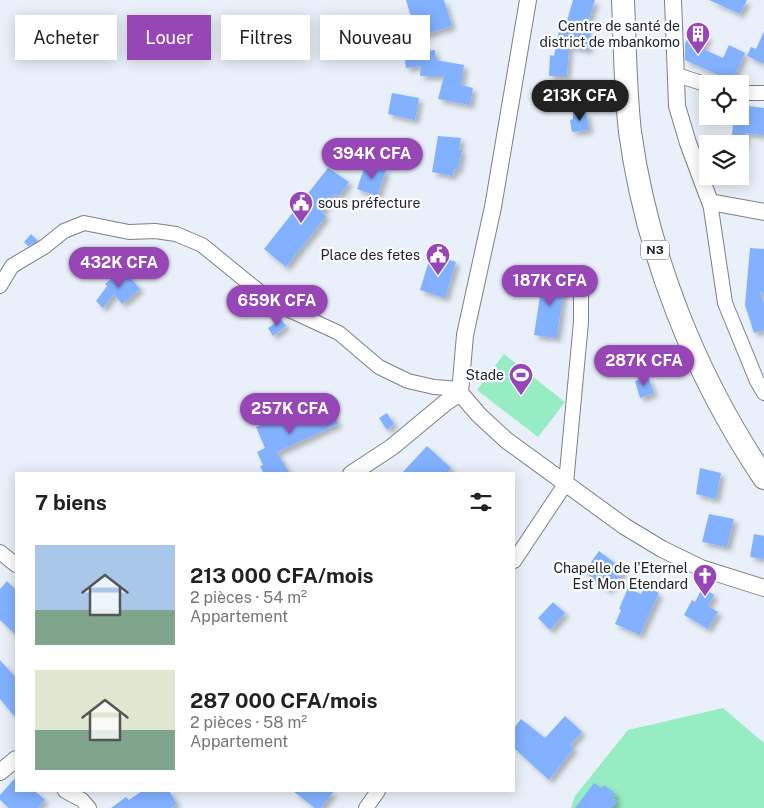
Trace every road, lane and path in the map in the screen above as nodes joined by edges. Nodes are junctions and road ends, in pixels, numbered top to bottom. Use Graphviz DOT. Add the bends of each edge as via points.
graph roads {
  1 [pos="528,0"];
  2 [pos="623,0"];
  3 [pos="673,0"];
  4 [pos="677,75"];
  5 [pos="699,82"];
  6 [pos="749,93"];
  7 [pos="764,93"];
  8 [pos="710,202"];
  9 [pos="764,212"];
  10 [pos="581,284"];
  11 [pos="0,286"];
  12 [pos="460,391"];
  13 [pos="764,393"];
  14 [pos="354,472"];
  15 [pos="764,478"];
  16 [pos="566,483"];
  17 [pos="0,552"];
  18 [pos="515,560"];
  19 [pos="15,564"];
  20 [pos="764,588"];
  21 [pos="15,760"];
  22 [pos="0,772"];
  23 [pos="67,792"];
  24 [pos="377,792"];
  25 [pos="89,808"];
  26 [pos="366,808"];
  1 -- 12 [label="street" via="493,207 465,335"];
  2 -- 15 [label="highway, N3" via="627,102 633,152 654,248 684,330 713,392"];
  3 -- 4 [label="street"];
  4 -- 5 [label="street"];
  4 -- 8 [label="street" via="678,106"];
  6 -- 7 [label="street"];
  8 -- 9 [label="street"];
  8 -- 13 [label="street" via="725,303"];
  10 -- 16 [label="street" via="581,322"];
  11 -- 12 [label="street" via="12,266 64,231 84,223 129,232 176,234 202,245 272,302 340,333 379,367 408,381"];
  12 -- 14 [label="street" via="392,447"];
  12 -- 16 [label="street" via="506,440"];
  16 -- 18 [label="street"];
  16 -- 20 [label="street" via="624,526 662,549 701,568"];
  17 -- 19 [label="street"];
  21 -- 22 [label="street"];
  23 -- 25 [label="street"];
  24 -- 26 [label="street"];
}
